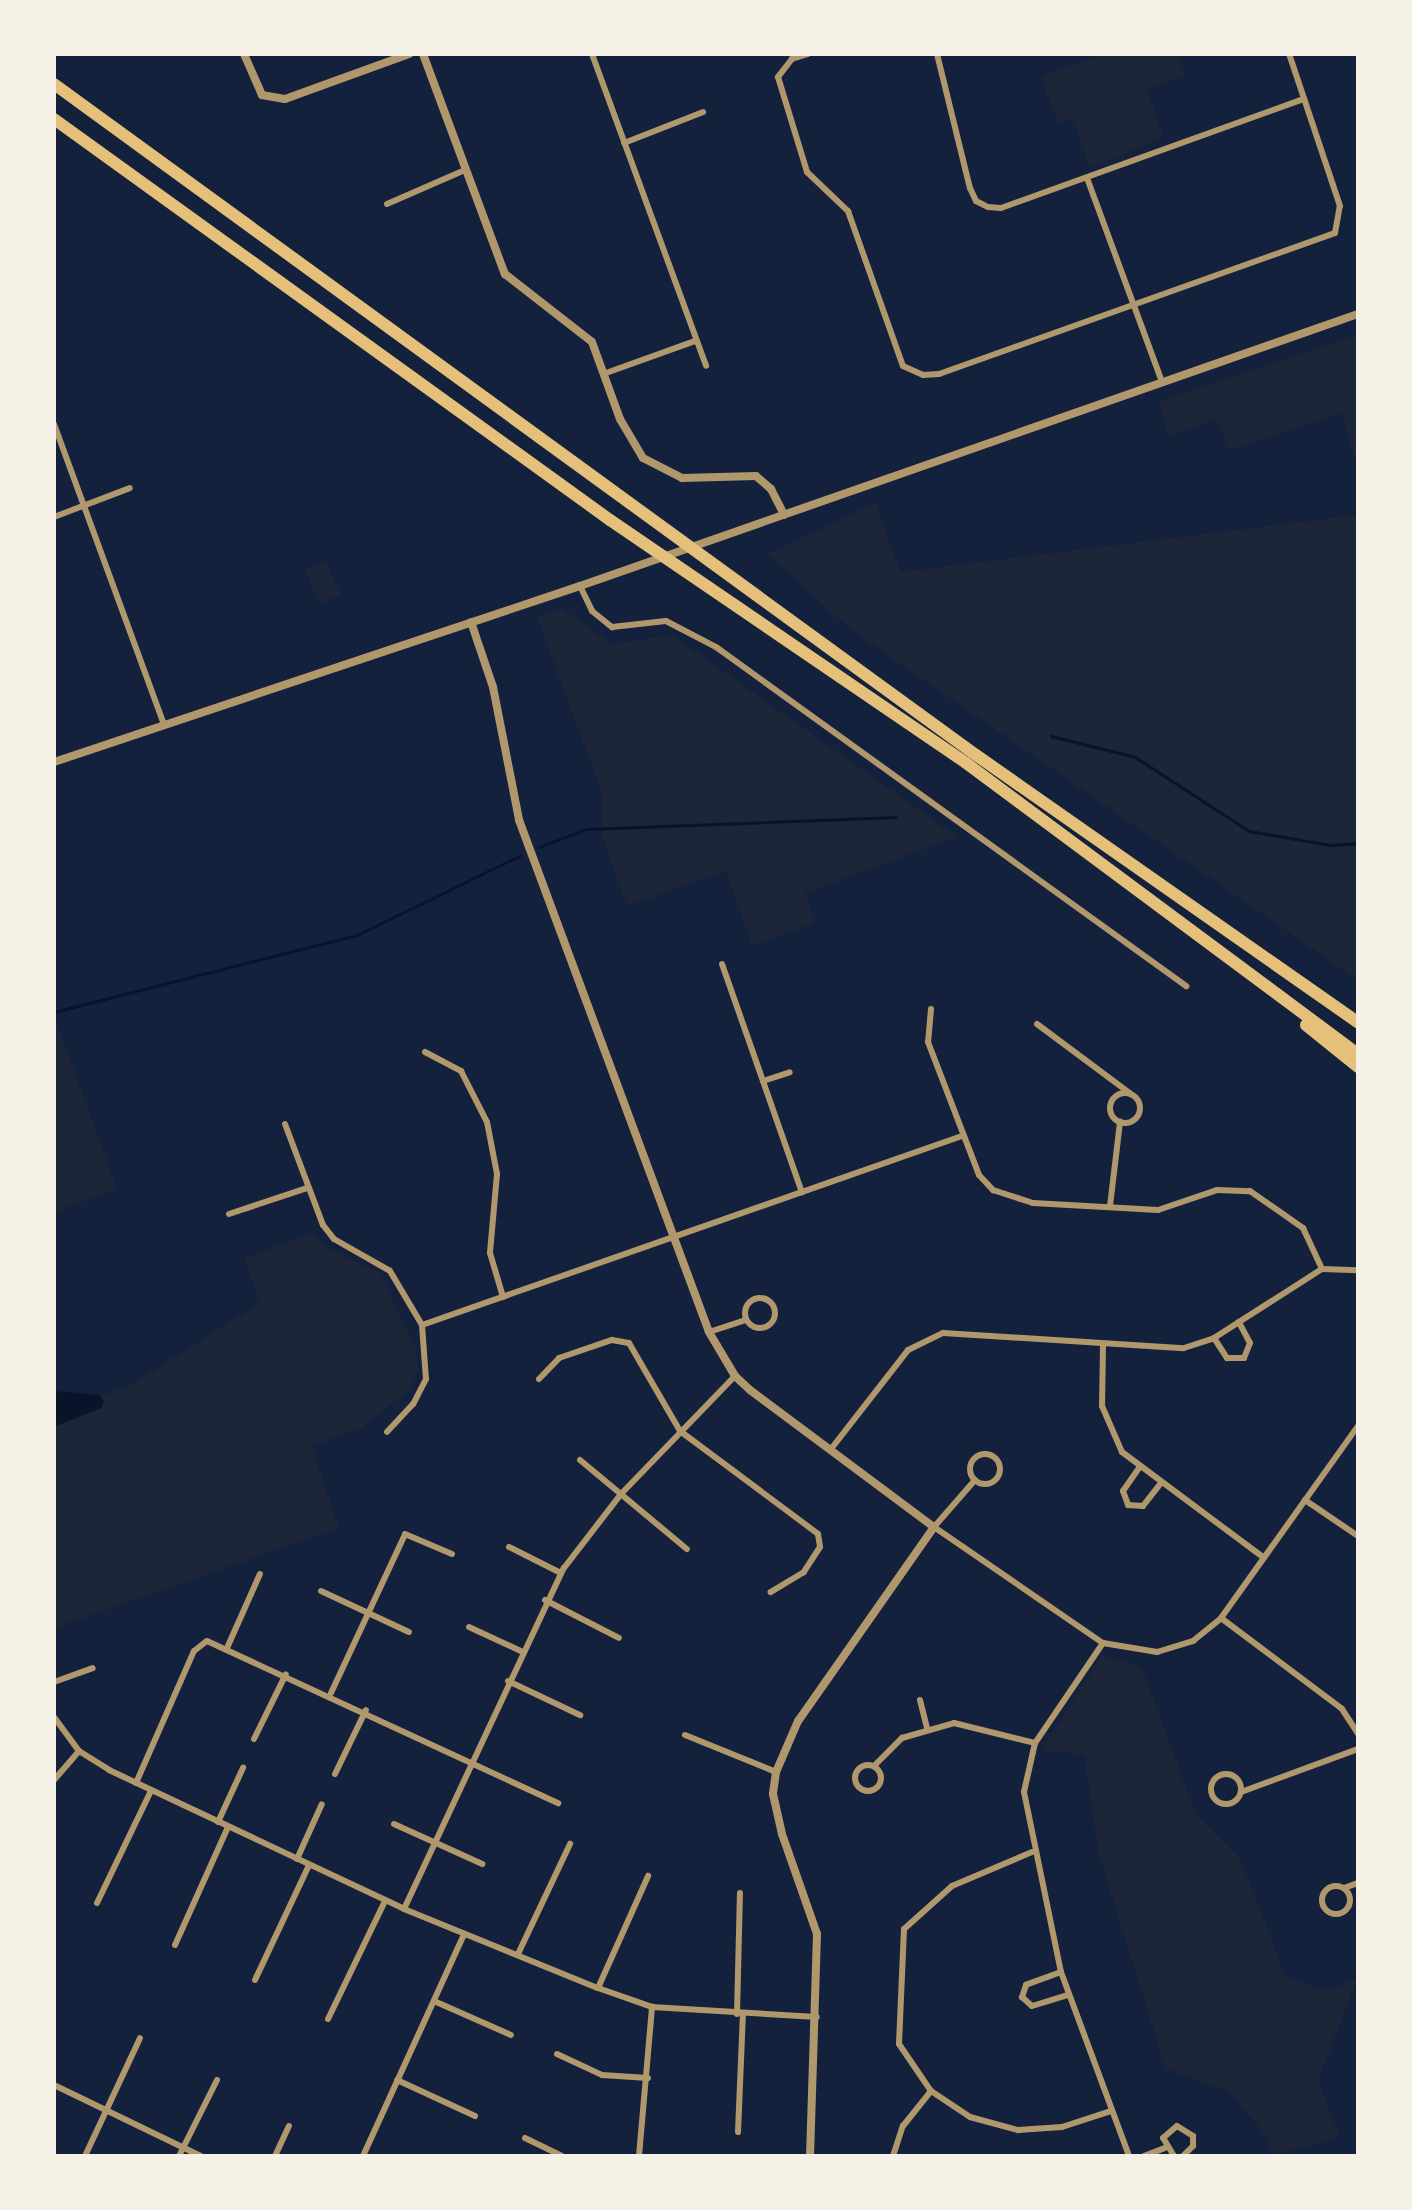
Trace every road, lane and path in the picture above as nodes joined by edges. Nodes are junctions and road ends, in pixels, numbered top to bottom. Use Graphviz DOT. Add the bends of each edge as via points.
graph roads {
  1 [pos="244,54"];
  2 [pos="409,54"];
  3 [pos="423,54"];
  4 [pos="592,54"];
  5 [pos="808,54"];
  6 [pos="937,54"];
  7 [pos="1289,54"];
  8 [pos="54,84"];
  9 [pos="1304,99"];
  10 [pos="703,112"];
  11 [pos="54,119"];
  12 [pos="624,143"];
  13 [pos="465,170"];
  14 [pos="1087,178"];
  15 [pos="387,204"];
  16 [pos="1134,305"];
  17 [pos="1358,314"];
  18 [pos="695,341"];
  19 [pos="706,366"];
  20 [pos="606,373"];
  21 [pos="1162,382"];
  22 [pos="54,424"];
  23 [pos="130,488"];
  24 [pos="85,505"];
  25 [pos="784,515"];
  26 [pos="54,517"];
  27 [pos="580,586"];
  28 [pos="471,622"];
  29 [pos="164,724"];
  30 [pos="971,759"];
  31 [pos="54,762"];
  32 [pos="1177,919"];
  33 [pos="722,964"];
  34 [pos="1186,986"];
  35 [pos="931,1009"];
  36 [pos="1358,1022"];
  37 [pos="1037,1024"];
  38 [pos="425,1052"];
  39 [pos="1358,1054"];
  40 [pos="1358,1067"];
  41 [pos="790,1072"];
  42 [pos="763,1081"];
  43 [pos="1131,1094"];
  44 [pos="1120,1122"];
  45 [pos="285,1124"];
  46 [pos="962,1136"];
  47 [pos="307,1188"];
  48 [pos="802,1192"];
  49 [pos="1110,1206"];
  50 [pos="229,1214"];
  51 [pos="675,1237"];
  52 [pos="1322,1269"];
  53 [pos="1358,1270"];
  54 [pos="503,1297"];
  55 [pos="746,1320"];
  56 [pos="1239,1322"];
  57 [pos="422,1325"];
  58 [pos="709,1332"];
  59 [pos="1214,1338"];
  60 [pos="1103,1345"];
  61 [pos="735,1376"];
  62 [pos="539,1379"];
  63 [pos="1358,1426"];
  64 [pos="680,1431"];
  65 [pos="387,1432"];
  66 [pos="831,1449"];
  67 [pos="580,1460"];
  68 [pos="1139,1468"];
  69 [pos="975,1480"];
  70 [pos="1160,1484"];
  71 [pos="621,1494"];
  72 [pos="1305,1500"];
  73 [pos="934,1527"];
  74 [pos="1358,1536"];
  75 [pos="509,1547"];
  76 [pos="687,1549"];
  77 [pos="452,1554"];
  78 [pos="1264,1558"];
  79 [pos="561,1573"];
  80 [pos="260,1574"];
  81 [pos="321,1591"];
  82 [pos="771,1592"];
  83 [pos="545,1600"];
  84 [pos="368,1613"];
  85 [pos="1221,1618"];
  86 [pos="469,1627"];
  87 [pos="409,1632"];
  88 [pos="619,1638"];
  89 [pos="1103,1643"];
  90 [pos="227,1648"];
  91 [pos="521,1651"];
  92 [pos="93,1668"];
  93 [pos="286,1674"];
  94 [pos="508,1681"];
  95 [pos="54,1682"];
  96 [pos="331,1693"];
  97 [pos="920,1700"];
  98 [pos="366,1710"];
  99 [pos="580,1715"];
  100 [pos="54,1717"];
  101 [pos="927,1728"];
  102 [pos="1358,1734"];
  103 [pos="685,1735"];
  104 [pos="254,1739"];
  105 [pos="1035,1743"];
  106 [pos="1358,1749"];
  107 [pos="79,1751"];
  108 [pos="472,1760"];
  109 [pos="874,1766"];
  110 [pos="243,1768"];
  111 [pos="776,1772"];
  112 [pos="335,1774"];
  113 [pos="54,1780"];
  114 [pos="136,1783"];
  115 [pos="151,1791"];
  116 [pos="1241,1792"];
  117 [pos="558,1803"];
  118 [pos="322,1804"];
  119 [pos="218,1822"];
  120 [pos="394,1824"];
  121 [pos="228,1827"];
  122 [pos="434,1843"];
  123 [pos="570,1844"];
  124 [pos="1032,1852"];
  125 [pos="297,1859"];
  126 [pos="482,1864"];
  127 [pos="309,1865"];
  128 [pos="648,1876"];
  129 [pos="1358,1883"];
  130 [pos="1344,1888"];
  131 [pos="740,1893"];
  132 [pos="385,1901"];
  133 [pos="97,1903"];
  134 [pos="404,1909"];
  135 [pos="464,1934"];
  136 [pos="175,1945"];
  137 [pos="518,1954"];
  138 [pos="1061,1972"];
  139 [pos="255,1980"];
  140 [pos="598,1988"];
  141 [pos="1067,1995"];
  142 [pos="434,2001"];
  143 [pos="652,2007"];
  144 [pos="740,2014"];
  145 [pos="817,2017"];
  146 [pos="328,2019"];
  147 [pos="511,2035"];
  148 [pos="140,2038"];
  149 [pos="557,2054"];
  150 [pos="648,2078"];
  151 [pos="217,2080"];
  152 [pos="397,2080"];
  153 [pos="54,2085"];
  154 [pos="931,2091"];
  155 [pos="106,2110"];
  156 [pos="1111,2111"];
  157 [pos="475,2116"];
  158 [pos="289,2126"];
  159 [pos="738,2132"];
  160 [pos="525,2138"];
  161 [pos="183,2148"];
  162 [pos="1165,2148"];
  163 [pos="85,2156"];
  164 [pos="179,2156"];
  165 [pos="201,2156"];
  166 [pos="275,2156"];
  167 [pos="363,2156"];
  168 [pos="562,2156"];
  169 [pos="639,2156"];
  170 [pos="810,2156"];
  171 [pos="893,2156"];
  172 [pos="1129,2156"];
  173 [pos="1144,2156"];
  174 [pos="1174,2156"];
  175 [pos="1183,2156"];
  1 -- 2 [label="street" via="262,95 285,99"];
  3 -- 13 [label="street"];
  4 -- 12 [label="street"];
  5 -- 16 [label="street" via="781,70 778,88 807,172 852,219 903,366 916,374 939,374"];
  6 -- 14 [label="street" via="976,201 1001,208"];
  7 -- 9 [label="street"];
  8 -- 30 [label="highway"];
  9 -- 14 [label="street"];
  9 -- 16 [label="street" via="1340,206 1340,225 1325,239"];
  10 -- 12 [label="street"];
  11 -- 30 [label="highway" via="610,520"];
  12 -- 18 [label="street"];
  13 -- 15 [label="street"];
  13 -- 20 [label="street" via="505,274 582,332"];
  14 -- 16 [label="street"];
  16 -- 21 [label="street"];
  17 -- 21 [label="street"];
  18 -- 19 [label="street"];
  18 -- 20 [label="street"];
  20 -- 25 [label="street" via="628,437 654,467 682,478 756,476 771,489"];
  21 -- 25 [label="street"];
  22 -- 24 [label="street"];
  23 -- 24 [label="street"];
  24 -- 26 [label="street"];
  24 -- 29 [label="street"];
  25 -- 27 [label="street"];
  27 -- 28 [label="street"];
  27 -- 34 [label="street" via="592,611 612,627 666,621 716,647"];
  28 -- 29 [label="street"];
  28 -- 51 [label="street" via="493,687 519,820"];
  29 -- 31 [label="street"];
  30 -- 32 [label="highway" via="1013,799"];
  30 -- 36 [label="highway" via="1022,788"];
  32 -- 39 [label="highway"];
  32 -- 40 [label="highway"];
  33 -- 42 [label="street"];
  35 -- 46 [label="street" via="928,1042"];
  37 -- 43 [label="street"];
  38 -- 54 [label="street" via="461,1071 481,1104 497,1174 490,1253"];
  41 -- 42 [label="street"];
  42 -- 48 [label="street"];
  43 -- 44 [label="street" via="1138,1101 1137,1116"];
  43 -- 44 [label="street" via="1117,1095 1111,1102 1112,1116"];
  44 -- 49 [label="street"];
  45 -- 47 [label="street"];
  46 -- 48 [label="street"];
  46 -- 49 [label="street" via="979,1175 993,1190 1033,1203"];
  47 -- 50 [label="street"];
  47 -- 57 [label="street" via="334,1239 390,1271"];
  48 -- 51 [label="street"];
  49 -- 52 [label="street" via="1158,1210 1217,1190 1250,1191 1303,1228"];
  51 -- 54 [label="street"];
  51 -- 58 [label="street"];
  52 -- 53 [label="street"];
  52 -- 56 [label="street"];
  54 -- 57 [label="street"];
  55 -- 55 [label="street" via="764,1328 772,1322 775,1308 764,1297 754,1298 747,1305"];
  55 -- 58 [label="street"];
  56 -- 59 [label="street"];
  56 -- 59 [label="street" via="1250,1343 1244,1358 1227,1358"];
  57 -- 65 [label="street" via="426,1379 418,1397"];
  58 -- 61 [label="street"];
  59 -- 60 [label="street" via="1184,1348"];
  60 -- 66 [label="street" via="943,1333 908,1350"];
  60 -- 68 [label="street" via="1105,1417 1122,1452"];
  61 -- 64 [label="street"];
  61 -- 66 [label="street"];
  62 -- 64 [label="street" via="559,1358 621,1339 633,1346"];
  63 -- 72 [label="street"];
  64 -- 71 [label="street"];
  64 -- 82 [label="street" via="820,1539 804,1572"];
  66 -- 73 [label="street"];
  67 -- 71 [label="street"];
  68 -- 70 [label="street"];
  68 -- 70 [label="street" via="1123,1491 1128,1505 1143,1506"];
  69 -- 69 [label="street" via="996,1480 996,1458 981,1454 972,1461"];
  69 -- 73 [label="street"];
  70 -- 78 [label="street"];
  71 -- 76 [label="street"];
  71 -- 79 [label="street"];
  72 -- 74 [label="street"];
  72 -- 78 [label="street"];
  73 -- 89 [label="street"];
  73 -- 111 [label="street" via="798,1721"];
  75 -- 79 [label="street"];
  77 -- 84 [label="street" via="405,1534"];
  78 -- 85 [label="street"];
  79 -- 83 [label="street"];
  80 -- 90 [label="street"];
  81 -- 84 [label="street"];
  83 -- 88 [label="street"];
  83 -- 91 [label="street"];
  84 -- 87 [label="street"];
  84 -- 96 [label="street"];
  85 -- 89 [label="street" via="1193,1641 1170,1650 1144,1653"];
  85 -- 102 [label="street" via="1342,1709"];
  86 -- 91 [label="street"];
  89 -- 105 [label="street"];
  90 -- 93 [label="street"];
  90 -- 114 [label="street" via="203,1642 194,1651"];
  91 -- 94 [label="street"];
  92 -- 95 [label="street"];
  93 -- 96 [label="street"];
  93 -- 104 [label="street"];
  94 -- 99 [label="street"];
  94 -- 108 [label="street"];
  96 -- 98 [label="street"];
  97 -- 101 [label="street"];
  98 -- 108 [label="street"];
  98 -- 112 [label="street"];
  100 -- 107 [label="street"];
  101 -- 105 [label="street" via="966,1724"];
  101 -- 109 [label="street" via="902,1738"];
  103 -- 111 [label="street"];
  105 -- 124 [label="street" via="1024,1792"];
  106 -- 116 [label="street"];
  107 -- 113 [label="street"];
  107 -- 114 [label="street"];
  108 -- 117 [label="street"];
  108 -- 122 [label="street"];
  109 -- 109 [label="street" via="865,1765 856,1773 864,1790 879,1785"];
  110 -- 119 [label="street"];
  111 -- 145 [label="street" via="773,1794 779,1822 817,1934"];
  114 -- 115 [label="street"];
  115 -- 119 [label="street"];
  115 -- 133 [label="street"];
  116 -- 116 [label="street" via="1239,1782 1228,1774 1215,1780 1211,1789 1217,1801 1227,1804"];
  118 -- 125 [label="street"];
  119 -- 121 [label="street"];
  120 -- 122 [label="street"];
  121 -- 125 [label="street"];
  121 -- 136 [label="street"];
  122 -- 126 [label="street"];
  122 -- 134 [label="street"];
  123 -- 137 [label="street"];
  124 -- 138 [label="street"];
  124 -- 154 [label="street" via="952,1886 904,1929 899,2044"];
  125 -- 127 [label="street"];
  127 -- 132 [label="street"];
  127 -- 139 [label="street"];
  128 -- 140 [label="street"];
  129 -- 130 [label="street"];
  130 -- 130 [label="street" via="1326,1889 1322,1902 1327,1910 1335,1914 1347,1908"];
  131 -- 144 [label="street"];
  132 -- 134 [label="street"];
  132 -- 146 [label="street"];
  134 -- 135 [label="street"];
  135 -- 137 [label="street"];
  135 -- 142 [label="street"];
  137 -- 140 [label="street"];
  138 -- 141 [label="street"];
  138 -- 141 [label="street" via="1026,1985 1022,1997 1037,2006"];
  140 -- 143 [label="street"];
  141 -- 156 [label="street"];
  142 -- 147 [label="street"];
  142 -- 152 [label="street"];
  143 -- 144 [label="street"];
  143 -- 150 [label="street"];
  144 -- 145 [label="street"];
  144 -- 159 [label="street"];
  145 -- 170 [label="street"];
  148 -- 155 [label="street"];
  149 -- 150 [label="street" via="602,2075"];
  150 -- 169 [label="street"];
  151 -- 161 [label="street"];
  152 -- 157 [label="street"];
  152 -- 167 [label="street"];
  153 -- 155 [label="street"];
  154 -- 156 [label="street" via="970,2117 1018,2130 1062,2127"];
  154 -- 171 [label="street" via="903,2126"];
  155 -- 161 [label="street"];
  155 -- 163 [label="street"];
  156 -- 172 [label="street"];
  158 -- 166 [label="street"];
  160 -- 168 [label="street"];
  161 -- 164 [label="street"];
  161 -- 165 [label="street"];
  162 -- 173 [label="street"];
  162 -- 174 [label="street"];
  162 -- 175 [label="street" via="1165,2134 1182,2126 1194,2141"];
}
